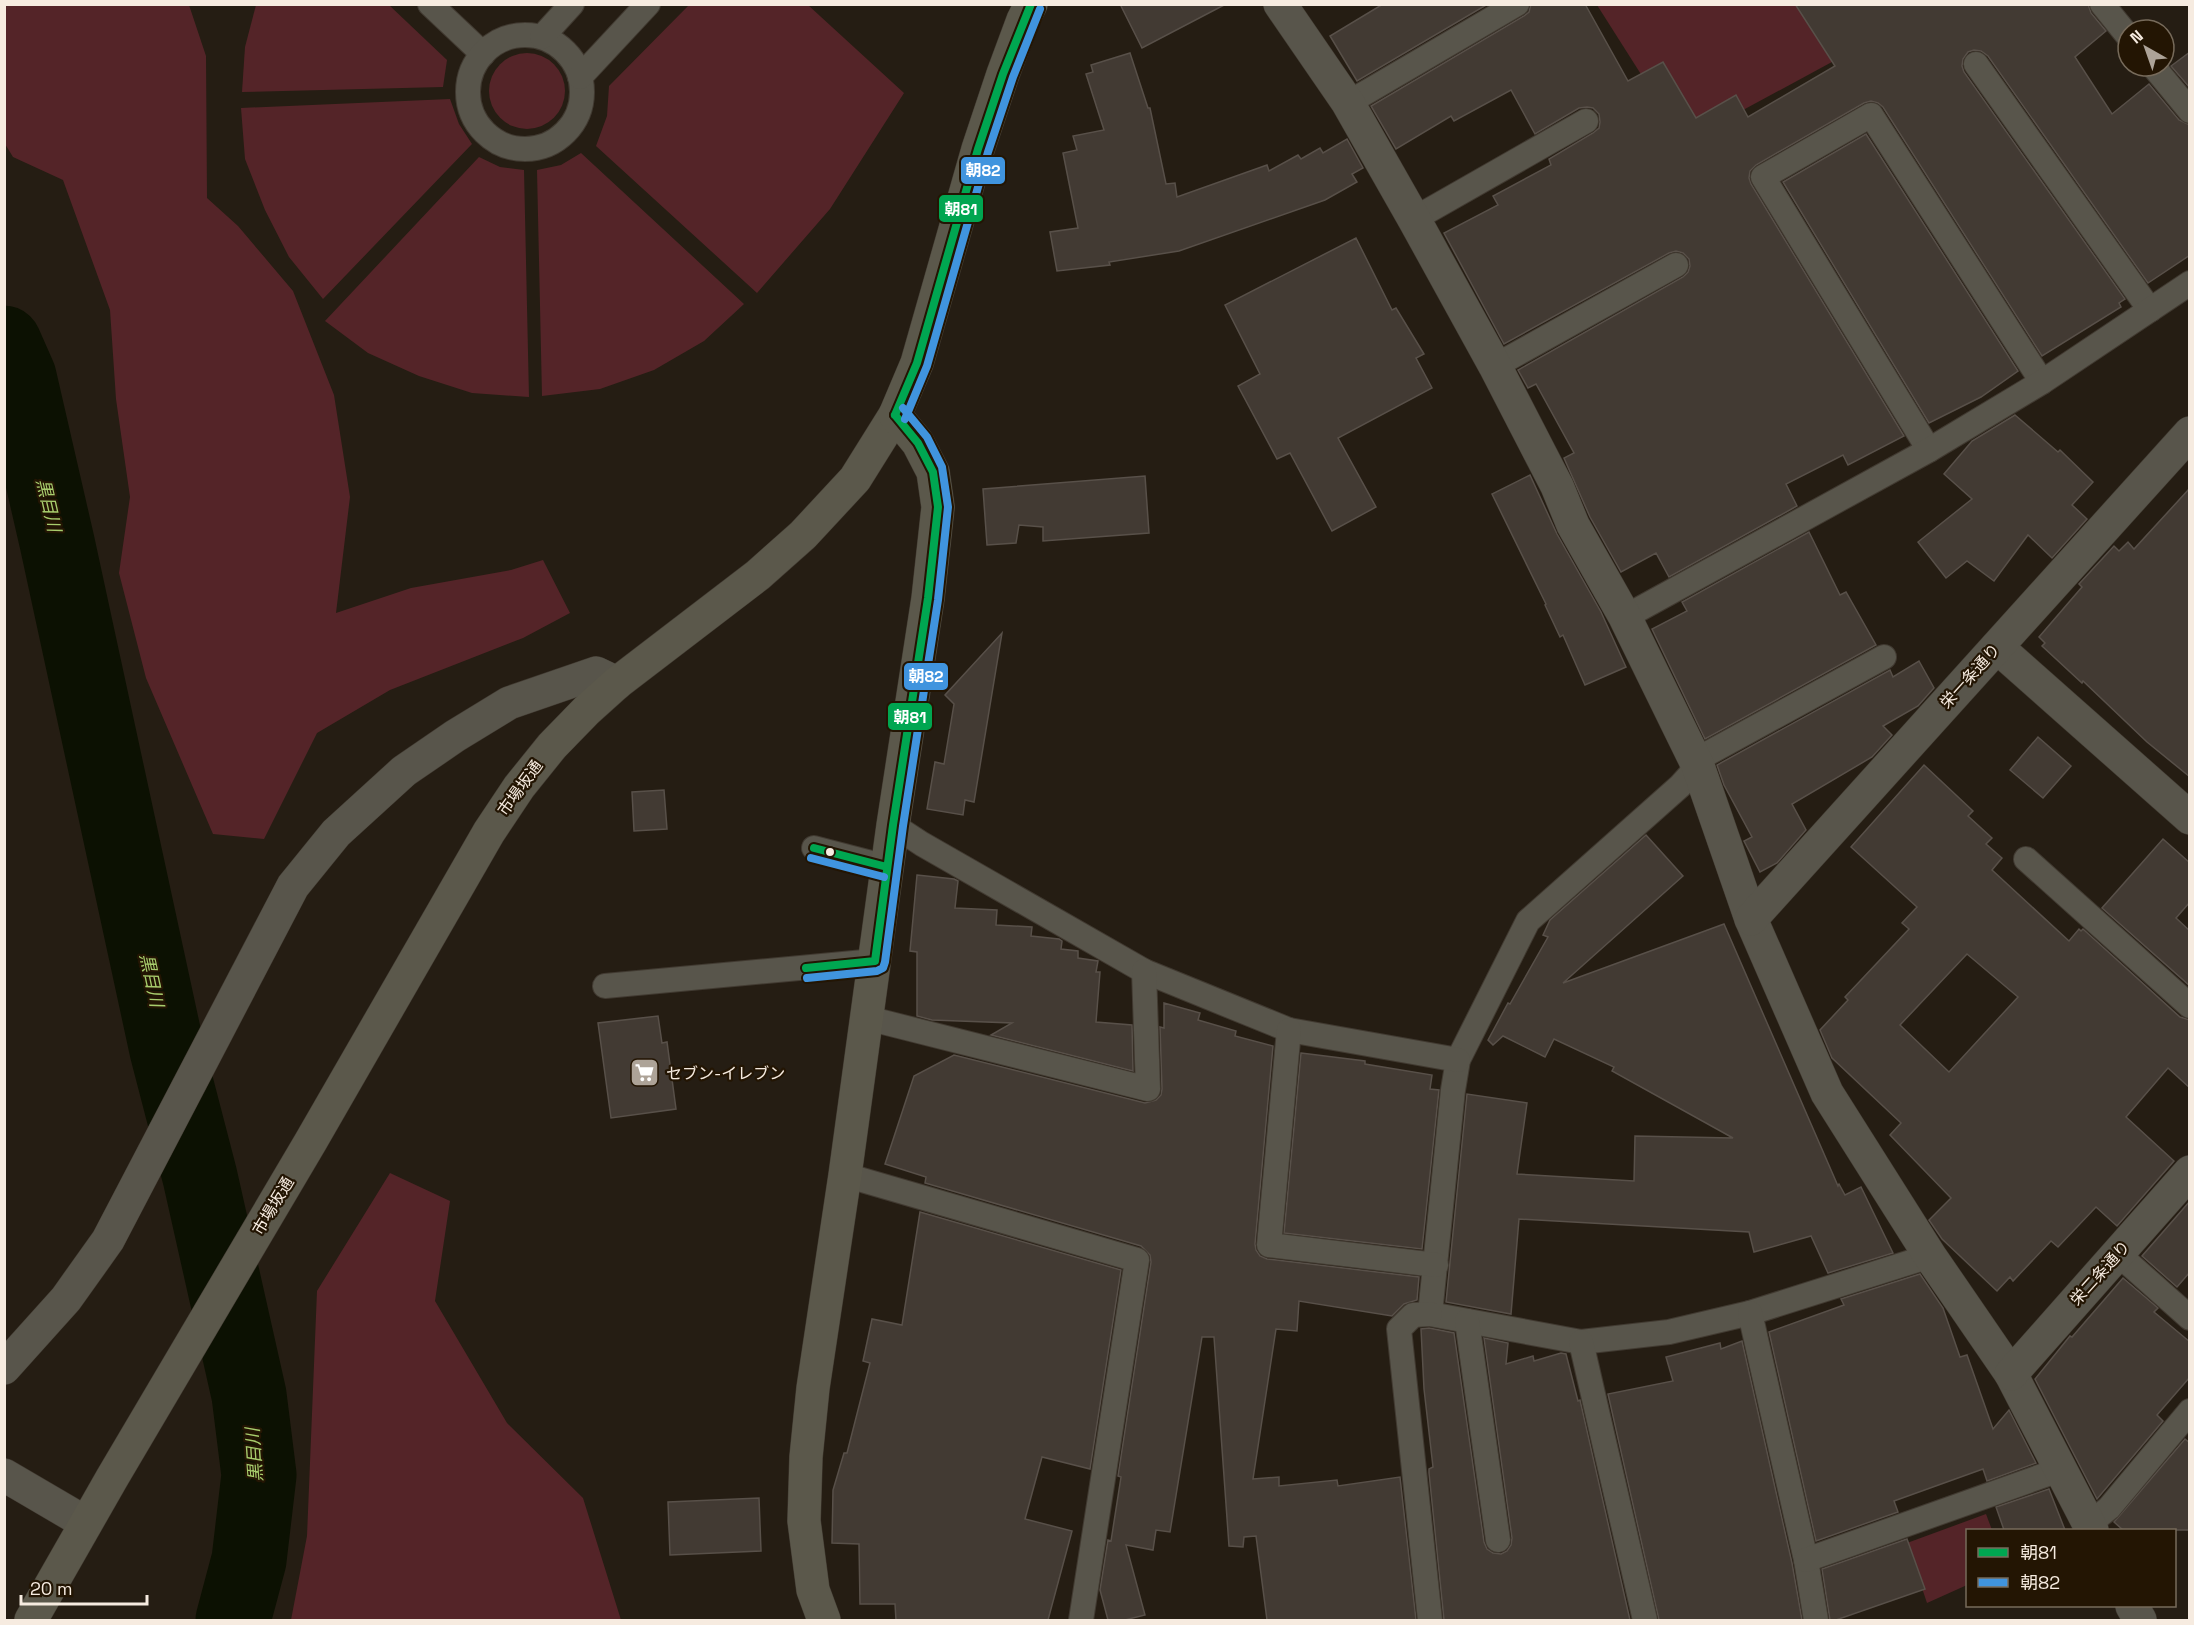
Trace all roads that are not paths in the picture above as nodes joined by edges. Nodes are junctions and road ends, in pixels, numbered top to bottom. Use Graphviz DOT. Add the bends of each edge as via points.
graph roads {
  1 [pos="430,4"];
  2 [pos="572,4"];
  3 [pos="648,4"];
  4 [pos="1031,4"];
  5 [pos="1280,4"];
  6 [pos="1517,4"];
  7 [pos="2102,4"];
  8 [pos="2116,21"];
  9 [pos="542,37"];
  10 [pos="483,54"];
  11 [pos="1976,64"];
  12 [pos="580,76"];
  13 [pos="2163,78"];
  14 [pos="1348,103"];
  15 [pos="2190,111"];
  16 [pos="1586,121"];
  17 [pos="1414,219"];
  18 [pos="1676,264"];
  19 [pos="2190,283"];
  20 [pos="2150,310"];
  21 [pos="1495,366"];
  22 [pos="2042,382"];
  23 [pos="895,415"];
  24 [pos="2190,433"];
  25 [pos="1929,450"];
  26 [pos="1625,617"];
  27 [pos="1997,647"];
  28 [pos="1884,657"];
  29 [pos="617,683"];
  30 [pos="1698,766"];
  31 [pos="2190,818"];
  32 [pos="893,825"];
  33 [pos="814,848"];
  34 [pos="2026,859"];
  35 [pos="887,867"];
  36 [pos="1750,919"];
  37 [pos="874,961"];
  38 [pos="1144,971"];
  39 [pos="605,986"];
  40 [pos="2190,1005"];
  41 [pos="867,1018"];
  42 [pos="1289,1030"];
  43 [pos="1458,1060"];
  44 [pos="2190,1172"];
  45 [pos="845,1175"];
  46 [pos="2118,1254"];
  47 [pos="1930,1256"];
  48 [pos="1436,1264"];
  49 [pos="1750,1312"];
  50 [pos="1430,1314"];
  51 [pos="2190,1318"];
  52 [pos="1467,1322"];
  53 [pos="1581,1342"];
  54 [pos="4,1368"];
  55 [pos="2011,1374"];
  56 [pos="2190,1411"];
  57 [pos="2059,1470"];
  58 [pos="4,1475"];
  59 [pos="86,1523"];
  60 [pos="2090,1527"];
  61 [pos="1498,1540"];
  62 [pos="1806,1560"];
  63 [pos="32,1620"];
  64 [pos="824,1620"];
  65 [pos="1081,1620"];
  66 [pos="1430,1620"];
  67 [pos="1645,1620"];
  68 [pos="1816,1620"];
  1 -- 10 [label="lane"];
  2 -- 9 [label="lane"];
  3 -- 12 [label="lane"];
  4 -- 23 [label="street, 市場坂通" via="1003,74 917,363"];
  5 -- 14 [label="street"];
  6 -- 14 [label="lane"];
  7 -- 8 [label="lane"];
  9 -- 10 [label="lane" via="522,35 503,39"];
  9 -- 12 [label="lane" via="572,59"];
  10 -- 12 [label="lane" via="469,82 474,118 485,133 518,149 554,142 568,130 578,114 582,96"];
  11 -- 20 [label="lane"];
  13 -- 15 [label="lane"];
  14 -- 17 [label="street"];
  16 -- 17 [label="lane"];
  17 -- 21 [label="street"];
  18 -- 21 [label="lane"];
  19 -- 20 [label="lane"];
  20 -- 22 [label="lane"];
  21 -- 26 [label="street"];
  22 -- 25 [label="lane"];
  22 -- 25 [label="lane" via="1871,115 1763,177"];
  23 -- 29 [label="street, 市場坂通" via="855,478 803,535 758,575"];
  23 -- 32 [label="street" via="918,443 933,472 938,507"];
  24 -- 27 [label="street, 栄一条通り"];
  25 -- 26 [label="lane"];
  26 -- 30 [label="street"];
  27 -- 31 [label="street"];
  27 -- 36 [label="street, 栄一条通り"];
  28 -- 30 [label="lane" via="1705,755"];
  29 -- 54 [label="street" via="596,673 509,703 404,771 336,833 293,886 108,1240 66,1299"];
  29 -- 59 [label="street, 市場坂通" via="552,746 489,832"];
  30 -- 36 [label="street"];
  30 -- 43 [label="lane" via="1528,921"];
  32 -- 35 [label="street"];
  32 -- 38 [label="lane"];
  33 -- 35 [label="lane"];
  34 -- 40 [label="lane"];
  35 -- 37 [label="street"];
  36 -- 47 [label="street" via="1827,1093"];
  37 -- 39 [label="lane"];
  37 -- 41 [label="street"];
  38 -- 41 [label="lane" via="1148,1089"];
  38 -- 42 [label="lane"];
  41 -- 45 [label="street"];
  42 -- 43 [label="lane"];
  42 -- 48 [label="lane" via="1269,1245"];
  43 -- 48 [label="lane"];
  44 -- 46 [label="street, 栄二条通り"];
  45 -- 64 [label="street" via="813,1388 807,1457 804,1521 813,1590"];
  45 -- 65 [label="lane" via="1137,1260"];
  46 -- 51 [label="lane"];
  46 -- 55 [label="street, 栄二条通り"];
  47 -- 49 [label="lane"];
  47 -- 55 [label="street"];
  48 -- 50 [label="lane"];
  49 -- 53 [label="lane" via="1669,1332"];
  49 -- 62 [label="lane"];
  50 -- 52 [label="lane"];
  50 -- 66 [label="lane" via="1413,1315 1399,1329"];
  52 -- 53 [label="lane"];
  52 -- 61 [label="lane"];
  53 -- 67 [label="lane"];
  55 -- 57 [label="street"];
  56 -- 60 [label="lane"];
  57 -- 60 [label="street"];
  57 -- 62 [label="lane"];
  58 -- 59 [label="street"];
  59 -- 63 [label="street, 市場坂通"];
  62 -- 68 [label="lane"];
}
